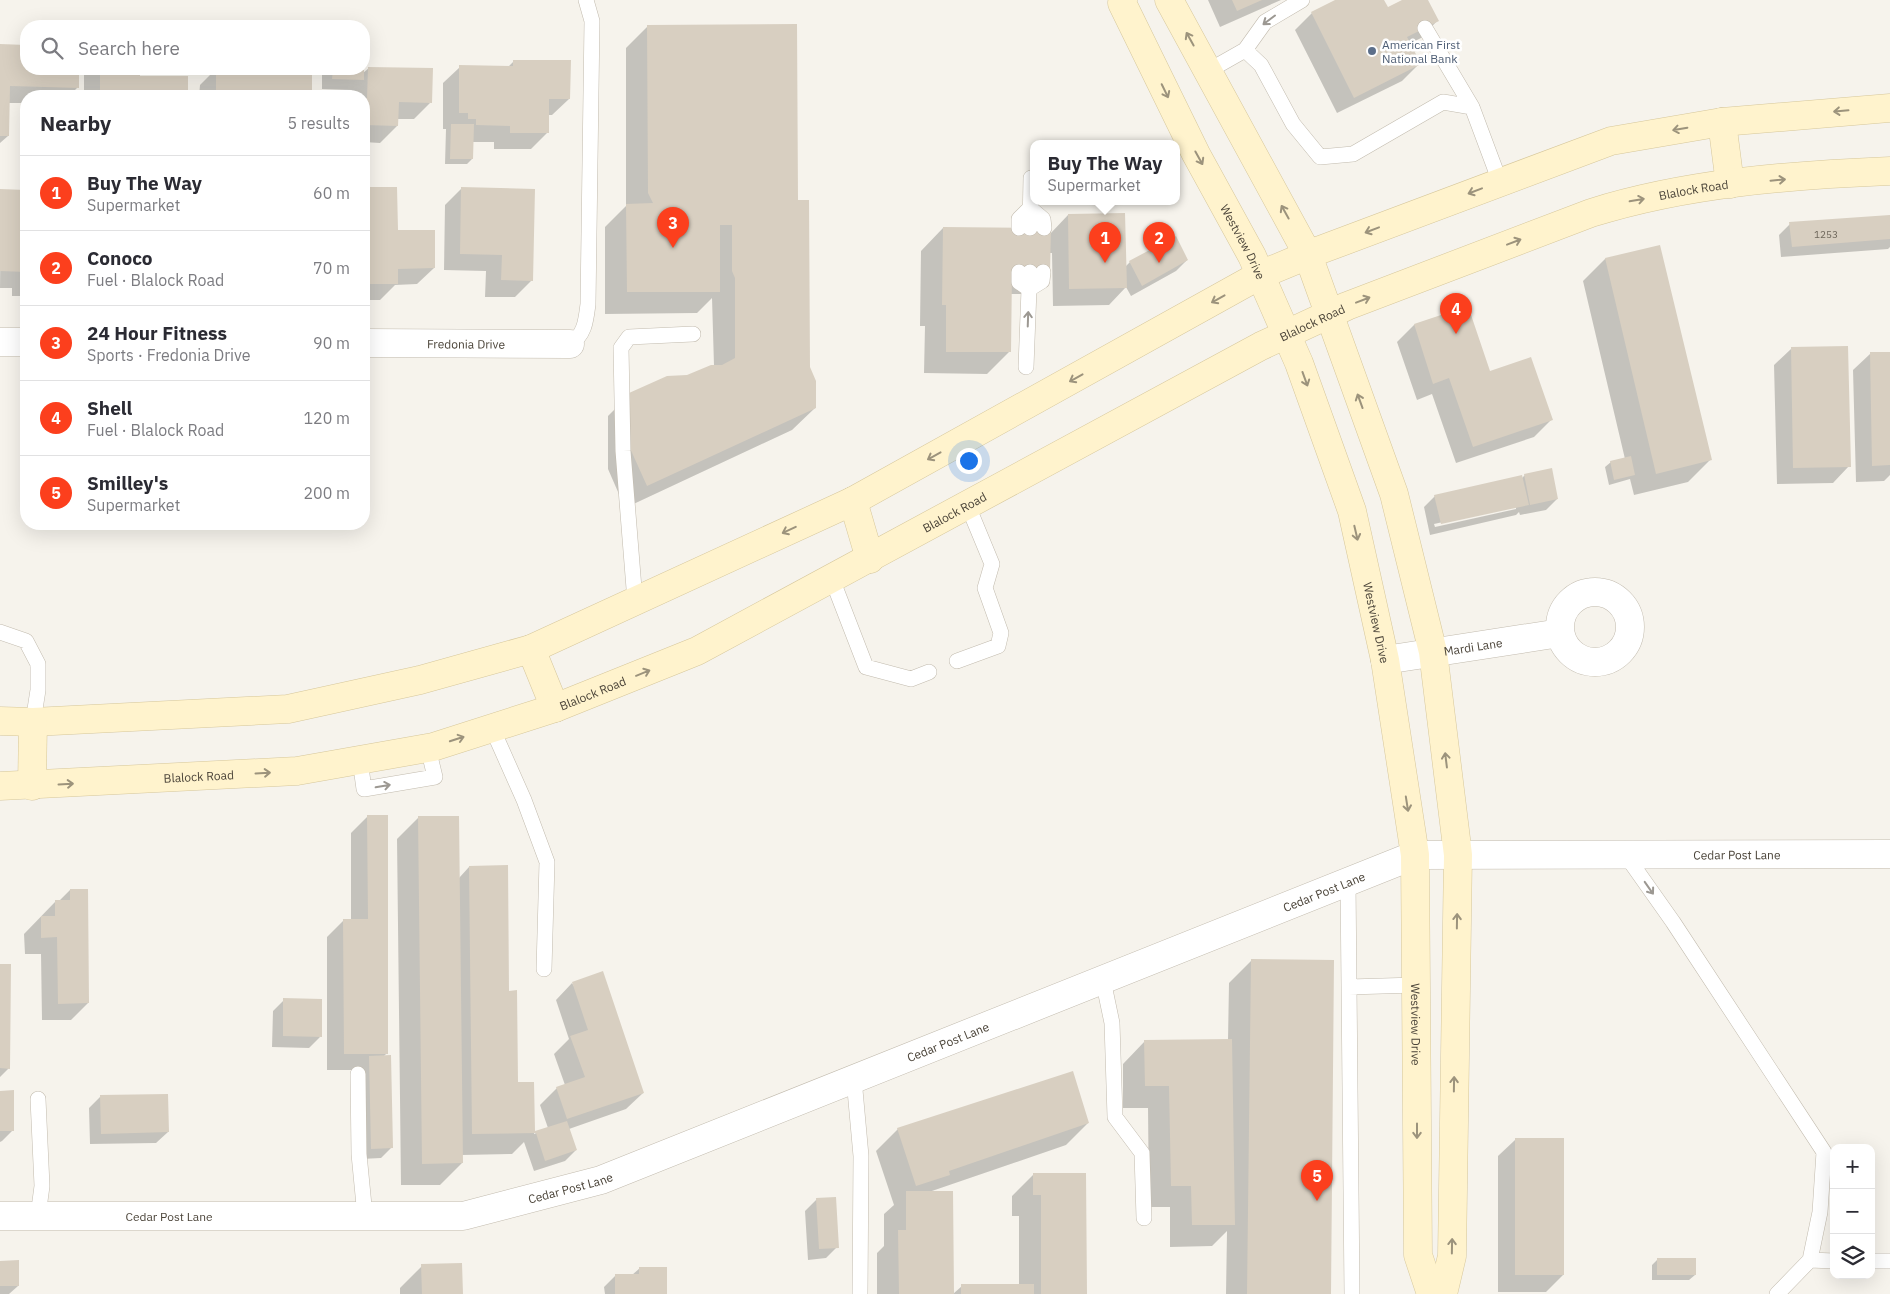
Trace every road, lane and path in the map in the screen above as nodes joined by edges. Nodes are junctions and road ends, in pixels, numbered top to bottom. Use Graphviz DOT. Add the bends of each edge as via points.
graph roads {
  1 [pos="586,0"];
  2 [pos="1122,0"];
  3 [pos="1169,0"];
  4 [pos="1302,0"];
  5 [pos="1425,28"];
  6 [pos="1245,50"];
  7 [pos="1208,71"];
  8 [pos="1472,107"];
  9 [pos="1890,108"];
  10 [pos="1722,122"];
  11 [pos="1890,171"];
  12 [pos="1500,182"];
  13 [pos="1730,184"];
  14 [pos="1030,205"];
  15 [pos="1030,208"];
  16 [pos="1308,255"];
  17 [pos="1260,275"];
  18 [pos="1029,289"];
  19 [pos="1329,314"];
  20 [pos="693,334"];
  21 [pos="1286,334"];
  22 [pos="0,342"];
  23 [pos="20,342"];
  24 [pos="370,343"];
  25 [pos="570,344"];
  26 [pos="1026,368"];
  27 [pos="853,501"];
  28 [pos="968,506"];
  29 [pos="870,559"];
  30 [pos="832,579"];
  31 [pos="635,601"];
  32 [pos="0,632"];
  33 [pos="1560,633"];
  34 [pos="531,649"];
  35 [pos="1433,652"];
  36 [pos="1385,660"];
  37 [pos="957,661"];
  38 [pos="928,672"];
  39 [pos="555,708"];
  40 [pos="0,721"];
  41 [pos="33,722"];
  42 [pos="492,728"];
  43 [pos="0,786"];
  44 [pos="32,786"];
  45 [pos="1625,854"];
  46 [pos="1890,854"];
  47 [pos="1415,855"];
  48 [pos="1458,855"];
  49 [pos="1348,882"];
  50 [pos="544,968"];
  51 [pos="1103,980"];
  52 [pos="1416,985"];
  53 [pos="1349,987"];
  54 [pos="358,1074"];
  55 [pos="854,1079"];
  56 [pos="38,1099"];
  57 [pos="0,1216"];
  58 [pos="38,1216"];
  59 [pos="365,1216"];
  60 [pos="1144,1218"];
  61 [pos="1810,1260"];
  62 [pos="1830,1260"];
  63 [pos="1875,1261"];
  64 [pos="1890,1261"];
  65 [pos="860,1294"];
  66 [pos="1352,1294"];
  67 [pos="1431,1294"];
  68 [pos="1443,1294"];
  69 [pos="1777,1294"];
  1 -- 25 [label="lane" via="592,21 588,304 582,333"];
  2 -- 17 [label="main road, Westview Drive, one-way"];
  7 -- 3 [label="main road, one-way"];
  4 -- 6 [label="lane, one-way" via="1264,22"];
  5 -- 8 [label="lane"];
  6 -- 7 [label="lane"];
  6 -- 8 [label="lane" via="1261,65 1292,124 1320,157 1353,154 1443,102"];
  16 -- 7 [label="main road, one-way"];
  8 -- 12 [label="lane"];
  9 -- 10 [label="main road, one-way"];
  10 -- 12 [label="main road, one-way" via="1611,141"];
  10 -- 13 [label="main road"];
  13 -- 11 [label="main road, Blalock Road, one-way"];
  12 -- 16 [label="main road, one-way"];
  19 -- 13 [label="main road, Blalock Road, one-way" via="1628,201"];
  14 -- 15 [label="lane"];
  15 -- 15 [label="lane" via="1019,218 1031,228 1043,218"];
  16 -- 17 [label="main road"];
  16 -- 19 [label="main road"];
  17 -- 21 [label="main road, Westview Drive"];
  17 -- 27 [label="main road, one-way"];
  18 -- 18 [label="lane" via="1019,282 1030,272 1042,281"];
  26 -- 18 [label="lane, one-way"];
  19 -- 21 [label="main road, Blalock Road"];
  35 -- 19 [label="main road, one-way" via="1394,494"];
  20 -- 31 [label="lane" via="629,337 620,348 623,451"];
  21 -- 28 [label="main road, Blalock Road"];
  21 -- 36 [label="main road, Westview Drive, one-way" via="1352,511"];
  22 -- 23 [label="street"];
  24 -- 25 [label="street, Fredonia Drive"];
  27 -- 29 [label="main road"];
  27 -- 31 [label="main road, one-way"];
  28 -- 29 [label="main road, Blalock Road"];
  28 -- 37 [label="lane" via="992,564 985,588 1001,633 998,646"];
  29 -- 30 [label="main road, Blalock Road"];
  30 -- 38 [label="lane" via="866,667 911,679"];
  39 -- 30 [label="main road, Blalock Road, one-way" via="697,651"];
  31 -- 34 [label="main road"];
  32 -- 41 [label="lane" via="26,641 38,664"];
  33 -- 35 [label="street, Mardi Lane"];
  34 -- 39 [label="main road"];
  34 -- 41 [label="main road" via="420,680 288,709"];
  35 -- 36 [label="street, Mardi Lane"];
  48 -- 35 [label="main road, one-way"];
  36 -- 47 [label="main road, Westview Drive, one-way"];
  39 -- 42 [label="main road, Blalock Road"];
  40 -- 41 [label="main road"];
  41 -- 44 [label="main road"];
  44 -- 42 [label="main road, Blalock Road, one-way" via="297,771 428,748"];
  42 -- 50 [label="lane" via="547,862"];
  43 -- 44 [label="main road, Blalock Road"];
  45 -- 46 [label="street, Cedar Post Lane"];
  45 -- 48 [label="street, Cedar Post Lane"];
  45 -- 61 [label="lane, one-way" via="1824,1152 1820,1212"];
  47 -- 48 [label="street, Cedar Post Lane"];
  47 -- 49 [label="street, Cedar Post Lane"];
  47 -- 52 [label="main road, Westview Drive"];
  68 -- 48 [label="main road, one-way" via="1452,1256"];
  49 -- 51 [label="street, Cedar Post Lane"];
  49 -- 53 [label="lane"];
  51 -- 55 [label="street, Cedar Post Lane"];
  51 -- 60 [label="lane" via="1112,1023 1116,1117 1142,1153"];
  52 -- 53 [label="lane"];
  52 -- 67 [label="main road, Westview Drive, one-way" via="1418,1254"];
  53 -- 66 [label="lane"];
  54 -- 59 [label="lane" via="359,1154"];
  55 -- 59 [label="street, Cedar Post Lane" via="601,1180 463,1216"];
  55 -- 65 [label="lane" via="861,1156"];
  56 -- 58 [label="lane" via="42,1186"];
  57 -- 58 [label="street, Cedar Post Lane"];
  58 -- 59 [label="street, Cedar Post Lane"];
  61 -- 62 [label="lane"];
  61 -- 69 [label="lane"];
  63 -- 64 [label="lane"];
}
